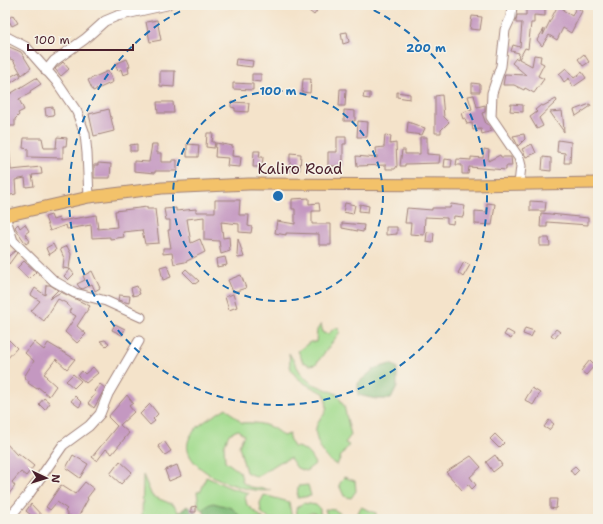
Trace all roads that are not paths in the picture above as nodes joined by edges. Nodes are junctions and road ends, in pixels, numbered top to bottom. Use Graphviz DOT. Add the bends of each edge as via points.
graph roads {
  1 [pos="167,5"];
  2 [pos="512,5"];
  3 [pos="5,36"];
  4 [pos="46,71"];
  5 [pos="598,183"];
  6 [pos="519,184"];
  7 [pos="89,197"];
  8 [pos="5,216"];
  9 [pos="141,317"];
  10 [pos="140,341"];
  11 [pos="8,519"];
  1 -- 4 [label="street" via="105,21 54,61"];
  2 -- 6 [label="street" via="511,17 505,30 501,66 492,93 491,117 519,158"];
  3 -- 4 [label="street" via="26,47"];
  4 -- 7 [label="street" via="77,112 85,134"];
  5 -- 6 [label="main road, Kaliro Road"];
  6 -- 7 [label="main road, Kaliro Road" via="249,184 141,189"];
  7 -- 8 [label="main road, Kaliro Road"];
  8 -- 9 [label="street" via="13,241 54,281 75,293 106,301"];
  10 -- 11 [label="street" via="108,394 100,414 89,426 63,445"];
}
